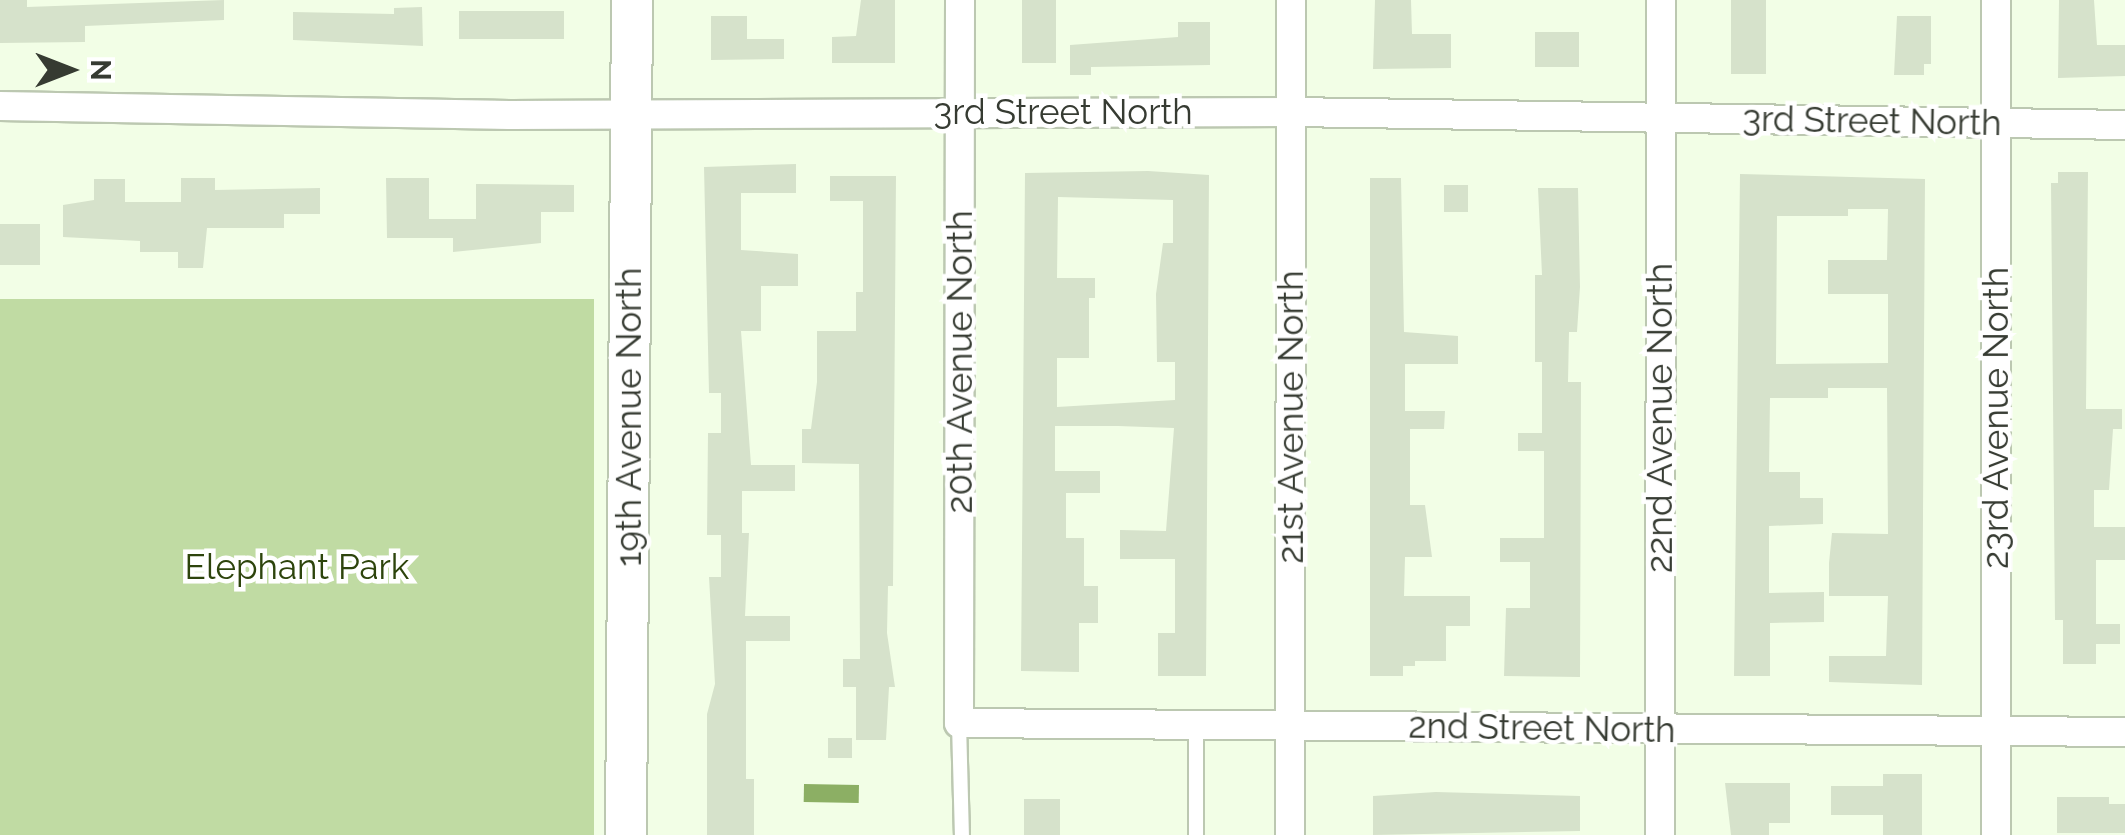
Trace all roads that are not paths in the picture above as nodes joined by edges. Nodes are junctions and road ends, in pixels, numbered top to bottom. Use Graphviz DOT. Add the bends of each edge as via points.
graph roads {
  1 [pos="632,0"];
  2 [pos="960,0"];
  3 [pos="1291,0"];
  4 [pos="1661,0"];
  5 [pos="1996,0"];
  6 [pos="0,106"];
  7 [pos="960,112"];
  8 [pos="1291,112"];
  9 [pos="631,114"];
  10 [pos="1661,118"];
  11 [pos="1996,123"];
  12 [pos="2125,125"];
  13 [pos="959,723"];
  14 [pos="1196,725"];
  15 [pos="1290,726"];
  16 [pos="1659,729"];
  17 [pos="2125,732"];
  18 [pos="1996,734"];
  19 [pos="626,835"];
  20 [pos="962,835"];
  21 [pos="1196,835"];
  22 [pos="1290,835"];
  23 [pos="1660,835"];
  24 [pos="1996,835"];
  1 -- 9 [label="street, 19th Avenue North"];
  2 -- 7 [label="street, 20th Avenue North"];
  3 -- 8 [label="street, 21st Avenue North"];
  4 -- 10 [label="street, 22nd Avenue North"];
  5 -- 11 [label="street, 23rd Avenue North"];
  6 -- 9 [label="street, 3rd Street North"];
  7 -- 8 [label="street, 3rd Street North"];
  7 -- 9 [label="street, 3rd Street North"];
  7 -- 13 [label="street, 20th Avenue North"];
  8 -- 10 [label="street, 3rd Street North"];
  8 -- 15 [label="street, 21st Avenue North"];
  9 -- 19 [label="street, 19th Avenue North"];
  10 -- 11 [label="street, 3rd Street North"];
  10 -- 16 [label="street, 22nd Avenue North"];
  11 -- 12 [label="street, 3rd Street North"];
  11 -- 18 [label="street, 23rd Avenue North"];
  13 -- 14 [label="street, 2nd Street North"];
  13 -- 20 [label="lane"];
  14 -- 15 [label="street, 2nd Street North"];
  14 -- 21 [label="lane"];
  15 -- 16 [label="street, 2nd Street North"];
  15 -- 22 [label="street, 21st Avenue North"];
  16 -- 18 [label="street, 2nd Street North"];
  16 -- 23 [label="street, 22nd Avenue North"];
  17 -- 18 [label="street, 2nd Street North"];
  18 -- 24 [label="street, 23rd Avenue North"];
}
